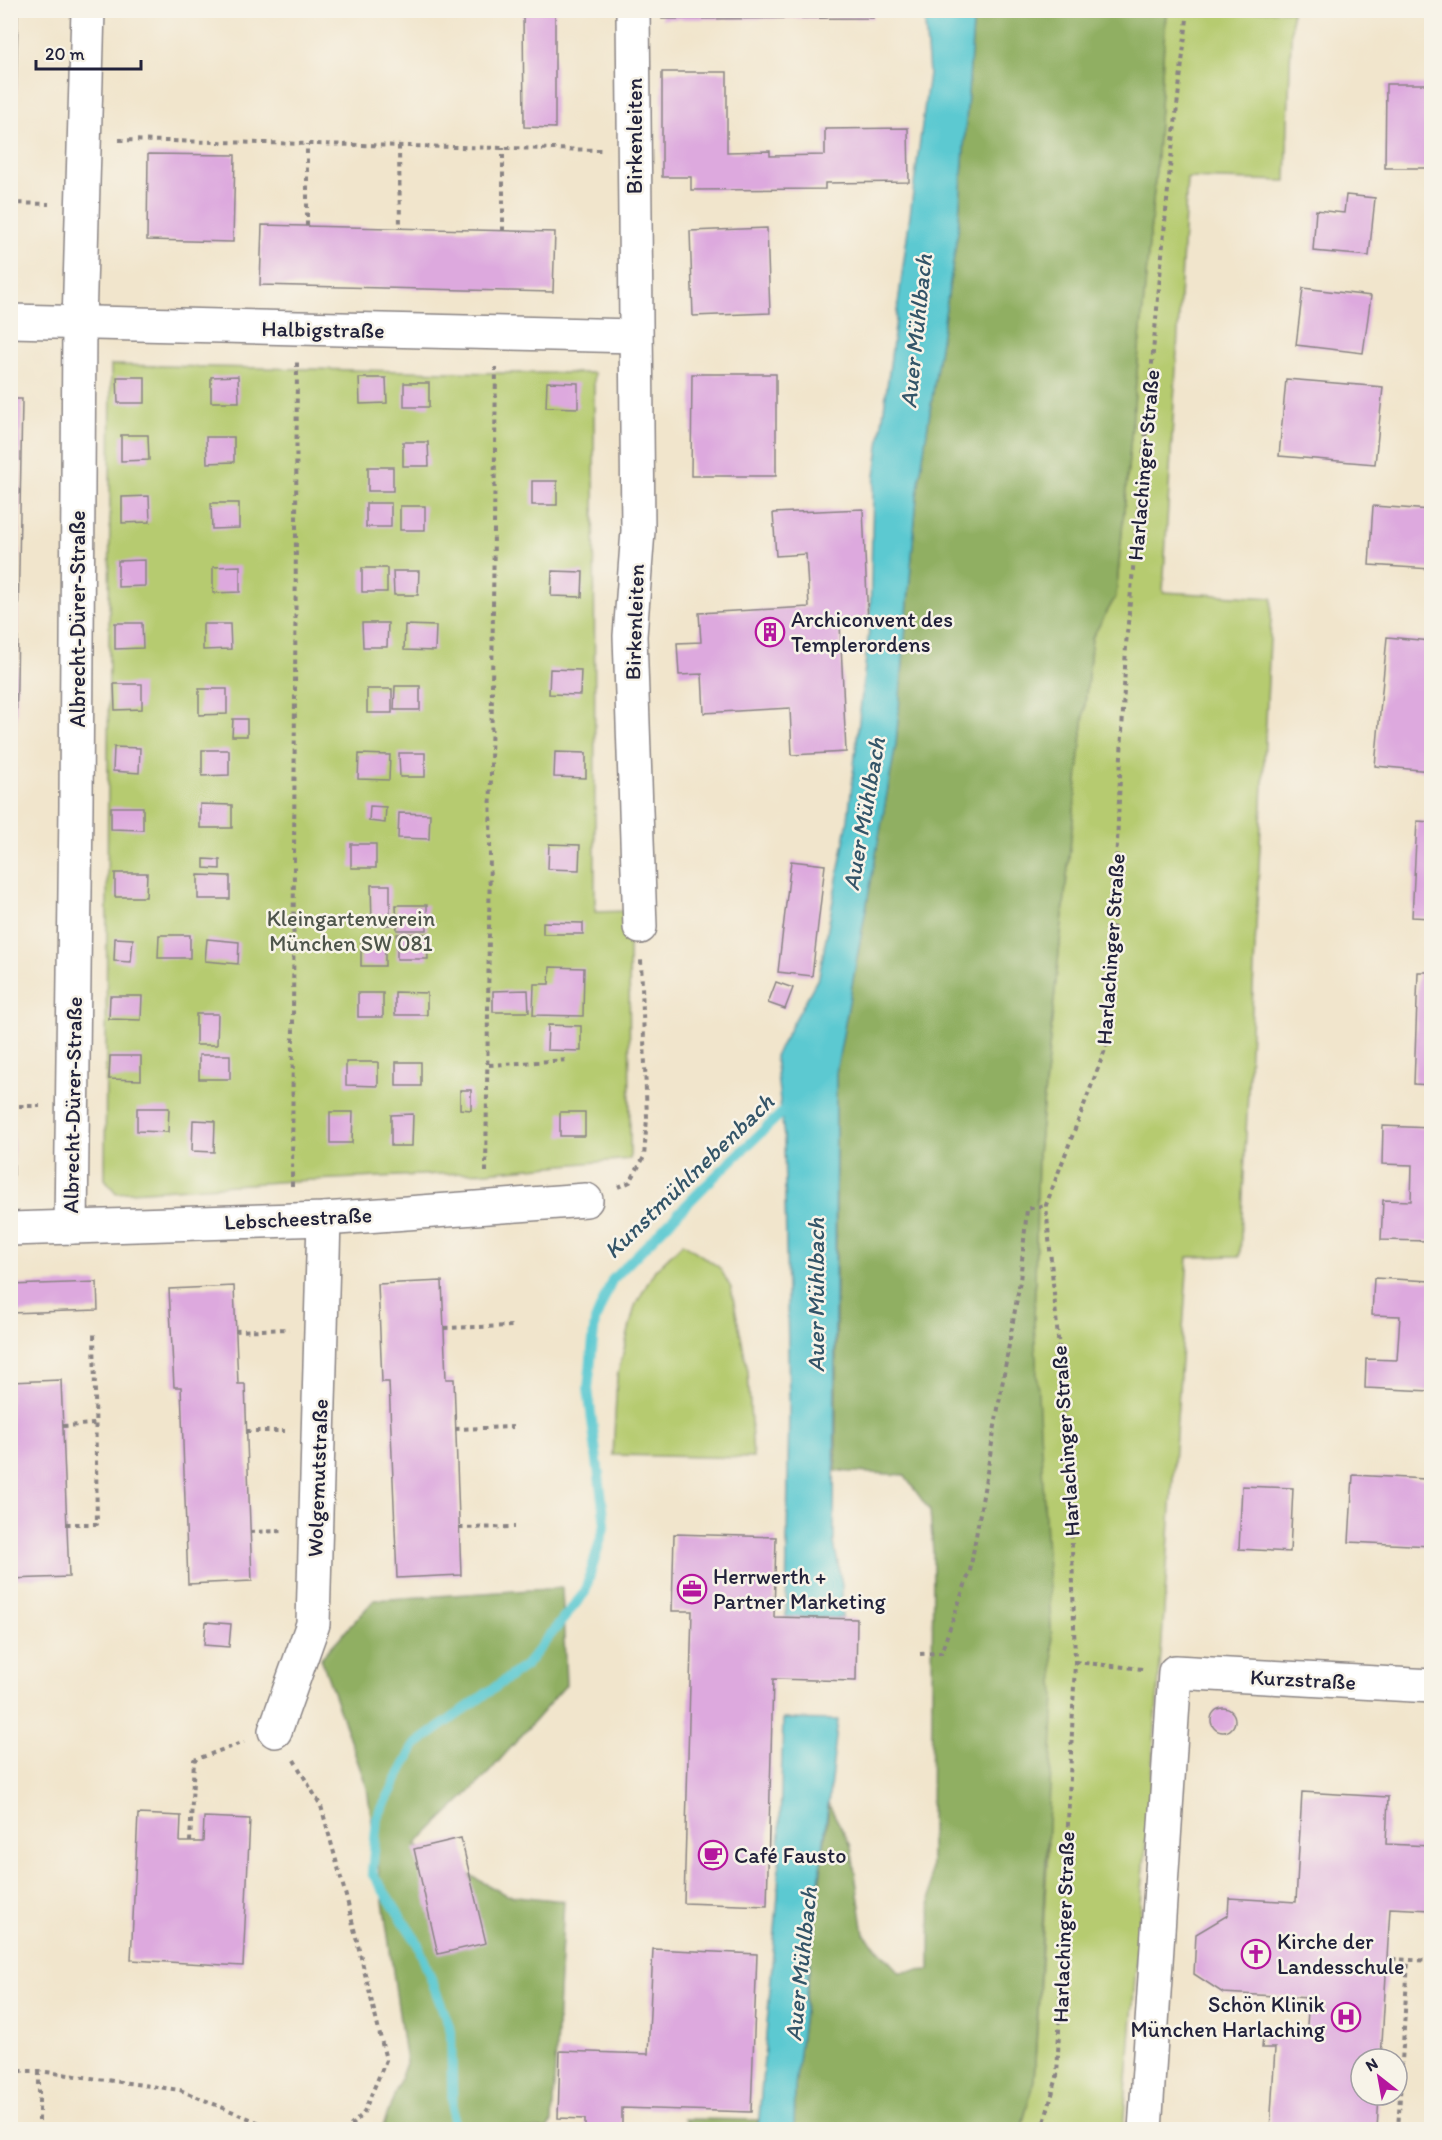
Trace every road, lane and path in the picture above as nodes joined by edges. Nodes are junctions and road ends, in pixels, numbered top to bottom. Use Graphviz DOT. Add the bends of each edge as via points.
graph roads {
  1 [pos="88,10"];
  2 [pos="633,10"];
  3 [pos="1188,10"];
  4 [pos="128,140"];
  5 [pos="307,144"];
  6 [pos="399,146"];
  7 [pos="503,148"];
  8 [pos="591,150"];
  9 [pos="307,226"];
  10 [pos="400,228"];
  11 [pos="503,231"];
  12 [pos="10,321"];
  13 [pos="79,323"];
  14 [pos="635,336"];
  15 [pos="297,370"];
  16 [pos="496,373"];
  17 [pos="640,927"];
  18 [pos="568,1060"];
  19 [pos="489,1065"];
  20 [pos="10,1106"];
  21 [pos="30,1106"];
  22 [pos="486,1172"];
  23 [pos="292,1181"];
  24 [pos="586,1200"];
  25 [pos="1046,1205"];
  26 [pos="324,1219"];
  27 [pos="70,1227"];
  28 [pos="10,1229"];
  29 [pos="512,1326"];
  30 [pos="321,1327"];
  31 [pos="444,1328"];
  32 [pos="94,1330"];
  33 [pos="235,1331"];
  34 [pos="95,1424"];
  35 [pos="63,1426"];
  36 [pos="513,1427"];
  37 [pos="455,1430"];
  38 [pos="66,1524"];
  39 [pos="515,1527"];
  40 [pos="459,1528"];
  41 [pos="920,1654"];
  42 [pos="1075,1662"];
  43 [pos="1175,1672"];
  44 [pos="1431,1686"];
  45 [pos="275,1731"];
  46 [pos="190,1842"];
  47 [pos="1392,1959"];
  48 [pos="1408,1960"];
  49 [pos="1431,1961"];
  50 [pos="10,2071"];
  51 [pos="39,2071"];
  52 [pos="39,2130"];
  53 [pos="277,2130"];
  54 [pos="345,2130"];
  55 [pos="1042,2130"];
  56 [pos="1145,2130"];
  57 [pos="1398,2130"];
  1 -- 13 [label="street, Albrecht-Dürer-Straße"];
  2 -- 14 [label="street, Birkenleiten"];
  3 -- 25 [label="path, Harlachinger Straße" via="1126,645 1108,1042"];
  4 -- 5 [label="path"];
  5 -- 6 [label="path"];
  5 -- 9 [label="path"];
  6 -- 7 [label="path"];
  6 -- 10 [label="path"];
  7 -- 8 [label="path"];
  7 -- 11 [label="path"];
  12 -- 13 [label="street, Halbigstraße"];
  13 -- 14 [label="street, Halbigstraße"];
  13 -- 27 [label="street, Albrecht-Dürer-Straße"];
  14 -- 17 [label="street, Birkenleiten" via="638,531 630,636"];
  15 -- 23 [label="path"];
  16 -- 19 [label="path"];
  17 -- 24 [label="path" via="647,1118 644,1157 630,1182"];
  18 -- 19 [label="path"];
  19 -- 22 [label="path"];
  20 -- 21 [label="path"];
  24 -- 26 [label="street, Lebscheestraße"];
  25 -- 41 [label="path" via="1027,1209 1020,1281 970,1571 941,1653"];
  25 -- 42 [label="path, Harlachinger Straße" via="1070,1472"];
  26 -- 27 [label="street, Lebscheestraße"];
  26 -- 30 [label="street, Wolgemutstraße"];
  27 -- 28 [label="street, Lebscheestraße"];
  29 -- 31 [label="path"];
  30 -- 33 [label="path"];
  30 -- 45 [label="street, Wolgemutstraße" via="313,1624"];
  32 -- 34 [label="path"];
  34 -- 35 [label="path"];
  34 -- 38 [label="path" via="97,1524"];
  36 -- 37 [label="path"];
  39 -- 40 [label="path"];
  42 -- 43 [label="path"];
  42 -- 55 [label="path, Harlachinger Straße" via="1057,2077"];
  43 -- 44 [label="street, Kurzstraße"];
  43 -- 56 [label="street"];
  45 -- 46 [label="path" via="194,1760"];
  45 -- 54 [label="path" via="321,1806 386,2060 363,2114"];
  47 -- 48 [label="path"];
  48 -- 49 [label="path"];
  48 -- 57 [label="path"];
  50 -- 51 [label="path"];
  51 -- 52 [label="path"];
  51 -- 53 [label="path" via="180,2090"];
}
